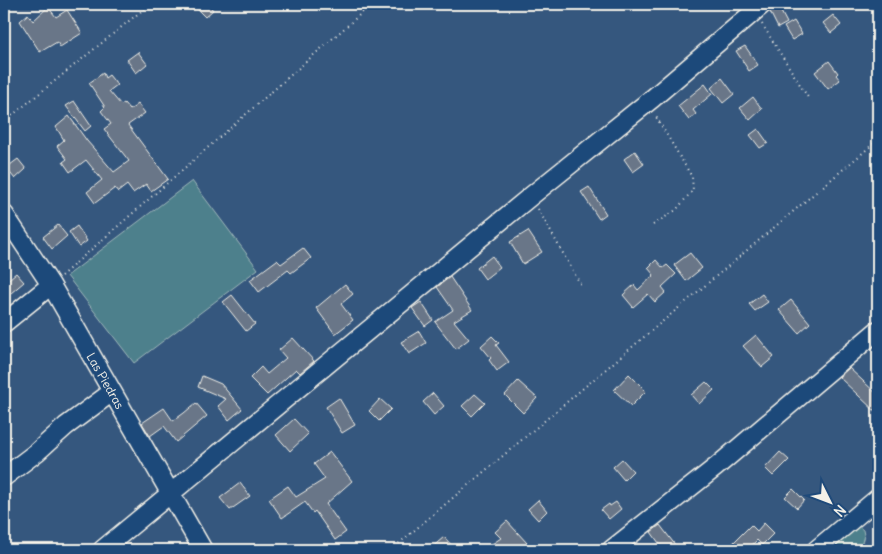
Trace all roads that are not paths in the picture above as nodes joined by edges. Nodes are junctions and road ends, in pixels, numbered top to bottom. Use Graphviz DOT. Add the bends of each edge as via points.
graph roads {
  1 [pos="758,8"];
  2 [pos="4,214"];
  3 [pos="51,285"];
  4 [pos="4,322"];
  5 [pos="876,336"];
  6 [pos="112,392"];
  7 [pos="4,477"];
  8 [pos="170,495"];
  9 [pos="878,498"];
  10 [pos="102,550"];
  11 [pos="202,550"];
  12 [pos="611,550"];
  13 [pos="816,550"];
  1 -- 8 [label="street"];
  2 -- 3 [label="street, Las Piedras"];
  3 -- 4 [label="street"];
  3 -- 6 [label="street, Las Piedras"];
  5 -- 12 [label="street"];
  6 -- 7 [label="street"];
  6 -- 8 [label="street, Las Piedras"];
  8 -- 10 [label="street"];
  8 -- 11 [label="street, Las Piedras"];
  9 -- 13 [label="street"];
}
